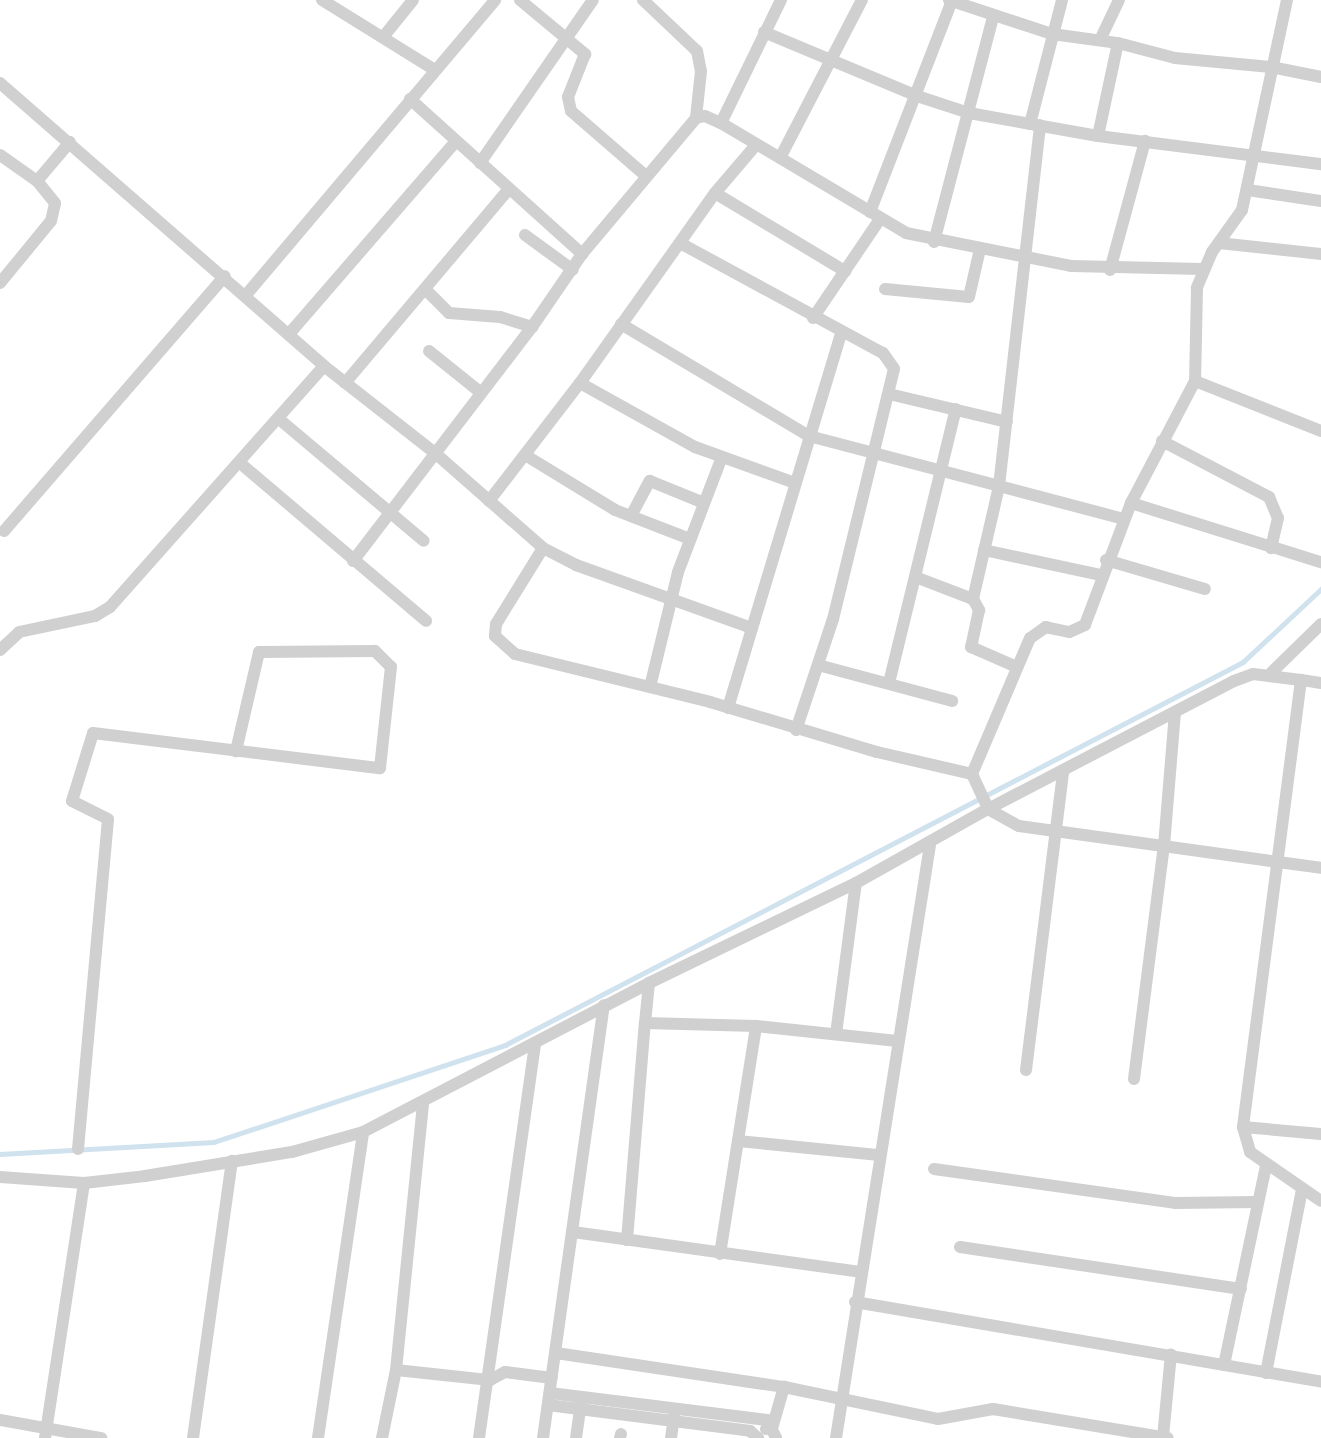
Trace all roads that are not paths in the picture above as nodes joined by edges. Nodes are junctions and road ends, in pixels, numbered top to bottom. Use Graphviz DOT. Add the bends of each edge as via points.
graph roads {
  1 [pos="322,0"];
  2 [pos="413,0"];
  3 [pos="495,0"];
  4 [pos="520,0"];
  5 [pos="593,0"];
  6 [pos="643,0"];
  7 [pos="781,0"];
  8 [pos="862,0"];
  9 [pos="1062,0"];
  10 [pos="1119,0"];
  11 [pos="1287,0"];
  12 [pos="951,1"];
  13 [pos="993,17"];
  14 [pos="764,32"];
  15 [pos="1052,34"];
  16 [pos="384,36"];
  17 [pos="567,37"];
  18 [pos="1100,40"];
  19 [pos="1118,43"];
  20 [pos="832,62"];
  21 [pos="1271,67"];
  22 [pos="435,70"];
  23 [pos="1321,77"];
  24 [pos="0,83"];
  25 [pos="917,96"];
  26 [pos="410,99"];
  27 [pos="969,113"];
  28 [pos="696,118"];
  29 [pos="721,123"];
  30 [pos="1035,125"];
  31 [pos="1098,136"];
  32 [pos="456,141"];
  33 [pos="1144,141"];
  34 [pos="70,142"];
  35 [pos="755,146"];
  36 [pos="1252,152"];
  37 [pos="0,156"];
  38 [pos="780,159"];
  39 [pos="480,163"];
  40 [pos="1321,164"];
  41 [pos="645,175"];
  42 [pos="37,181"];
  43 [pos="509,189"];
  44 [pos="1248,190"];
  45 [pos="715,192"];
  46 [pos="1321,201"];
  47 [pos="875,216"];
  48 [pos="525,235"];
  49 [pos="934,242"];
  50 [pos="680,243"];
  51 [pos="1219,243"];
  52 [pos="980,249"];
  53 [pos="582,254"];
  54 [pos="1321,254"];
  55 [pos="1023,256"];
  56 [pos="1202,269"];
  57 [pos="573,270"];
  58 [pos="1110,270"];
  59 [pos="845,271"];
  60 [pos="225,276"];
  61 [pos="0,283"];
  62 [pos="425,289"];
  63 [pos="885,289"];
  64 [pos="246,295"];
  65 [pos="813,318"];
  66 [pos="621,324"];
  67 [pos="533,327"];
  68 [pos="841,332"];
  69 [pos="289,334"];
  70 [pos="429,351"];
  71 [pos="324,366"];
  72 [pos="1195,381"];
  73 [pos="345,383"];
  74 [pos="580,383"];
  75 [pos="480,392"];
  76 [pos="889,394"];
  77 [pos="956,409"];
  78 [pos="279,419"];
  79 [pos="1007,422"];
  80 [pos="1321,431"];
  81 [pos="809,436"];
  82 [pos="1162,441"];
  83 [pos="435,453"];
  84 [pos="871,454"];
  85 [pos="525,455"];
  86 [pos="722,457"];
  87 [pos="240,463"];
  88 [pos="940,469"];
  89 [pos="792,482"];
  90 [pos="999,486"];
  91 [pos="489,501"];
  92 [pos="704,503"];
  93 [pos="1131,503"];
  94 [pos="390,513"];
  95 [pos="631,516"];
  96 [pos="1124,519"];
  97 [pos="4,531"];
  98 [pos="690,539"];
  99 [pos="424,541"];
  100 [pos="543,548"];
  101 [pos="1271,548"];
  102 [pos="984,551"];
  103 [pos="1106,560"];
  104 [pos="353,561"];
  105 [pos="1321,562"];
  106 [pos="1101,575"];
  107 [pos="918,578"];
  108 [pos="1205,589"];
  109 [pos="973,599"];
  110 [pos="671,601"];
  111 [pos="426,621"];
  112 [pos="1321,624"];
  113 [pos="749,627"];
  114 [pos="0,650"];
  115 [pos="818,665"];
  116 [pos="1017,667"];
  117 [pos="1272,673"];
  118 [pos="1301,680"];
  119 [pos="889,682"];
  120 [pos="1321,683"];
  121 [pos="650,687"];
  122 [pos="952,701"];
  123 [pos="727,708"];
  124 [pos="1175,713"];
  125 [pos="796,730"];
  126 [pos="236,751"];
  127 [pos="1063,772"];
  128 [pos="973,777"];
  129 [pos="986,804"];
  130 [pos="1056,832"];
  131 [pos="930,845"];
  132 [pos="1164,846"];
  133 [pos="1280,861"];
  134 [pos="1321,868"];
  135 [pos="856,883"];
  136 [pos="649,983"];
  137 [pos="604,1005"];
  138 [pos="645,1023"];
  139 [pos="756,1026"];
  140 [pos="836,1034"];
  141 [pos="897,1041"];
  142 [pos="535,1045"];
  143 [pos="1026,1070"];
  144 [pos="1134,1079"];
  145 [pos="423,1103"];
  146 [pos="1243,1127"];
  147 [pos="363,1132"];
  148 [pos="1321,1134"];
  149 [pos="738,1140"];
  150 [pos="78,1149"];
  151 [pos="879,1155"];
  152 [pos="232,1161"];
  153 [pos="1266,1166"];
  154 [pos="934,1169"];
  155 [pos="0,1177"];
  156 [pos="84,1183"];
  157 [pos="1302,1190"];
  158 [pos="1321,1201"];
  159 [pos="1257,1202"];
  160 [pos="573,1232"];
  161 [pos="627,1240"];
  162 [pos="960,1247"];
  163 [pos="719,1254"];
  164 [pos="860,1272"];
  165 [pos="1241,1289"];
  166 [pos="856,1302"];
  167 [pos="556,1353"];
  168 [pos="1171,1354"];
  169 [pos="1224,1365"];
  170 [pos="396,1370"];
  171 [pos="1266,1373"];
  172 [pos="552,1378"];
  173 [pos="490,1380"];
  174 [pos="1321,1382"];
  175 [pos="784,1387"];
  176 [pos="549,1399"];
  177 [pos="844,1400"];
  178 [pos="581,1403"];
  179 [pos="675,1409"];
  180 [pos="0,1420"];
  181 [pos="672,1422"];
  182 [pos="773,1424"];
  183 [pos="45,1434"];
  184 [pos="758,1436"];
  185 [pos="102,1438"];
  186 [pos="193,1438"];
  187 [pos="318,1438"];
  188 [pos="382,1438"];
  189 [pos="479,1438"];
  190 [pos="543,1438"];
  191 [pos="576,1438"];
  192 [pos="671,1438"];
  193 [pos="776,1438"];
  194 [pos="836,1438"];
  195 [pos="1166,1438"];
  1 -- 16 [label="street"];
  2 -- 16 [label="street"];
  3 -- 22 [label="street"];
  4 -- 17 [label="street"];
  5 -- 17 [label="street"];
  6 -- 28 [label="street" via="697,51 701,71"];
  7 -- 14 [label="street"];
  8 -- 20 [label="street"];
  9 -- 15 [label="street"];
  10 -- 18 [label="street"];
  11 -- 21 [label="street"];
  12 -- 13 [label="street"];
  12 -- 25 [label="street"];
  13 -- 15 [label="street"];
  13 -- 27 [label="street"];
  14 -- 20 [label="street"];
  14 -- 29 [label="street"];
  15 -- 18 [label="street"];
  15 -- 30 [label="street"];
  16 -- 22 [label="street"];
  17 -- 39 [label="street"];
  17 -- 41 [label="street" via="585,59 568,97 571,111"];
  18 -- 19 [label="street"];
  19 -- 21 [label="street" via="1175,58"];
  19 -- 31 [label="street"];
  20 -- 25 [label="street"];
  20 -- 38 [label="street"];
  21 -- 23 [label="street"];
  21 -- 36 [label="street"];
  22 -- 26 [label="street"];
  24 -- 34 [label="street"];
  25 -- 27 [label="street"];
  25 -- 47 [label="street"];
  26 -- 32 [label="street"];
  26 -- 64 [label="street"];
  27 -- 30 [label="street"];
  27 -- 49 [label="street"];
  28 -- 29 [label="street" via="705,116"];
  28 -- 41 [label="street"];
  29 -- 35 [label="street"];
  30 -- 31 [label="street"];
  30 -- 55 [label="street"];
  31 -- 33 [label="street"];
  32 -- 39 [label="street"];
  32 -- 69 [label="street"];
  33 -- 36 [label="street"];
  33 -- 58 [label="street"];
  34 -- 42 [label="street"];
  34 -- 60 [label="street"];
  35 -- 38 [label="street"];
  35 -- 45 [label="street"];
  36 -- 40 [label="street"];
  36 -- 44 [label="street"];
  37 -- 42 [label="street"];
  38 -- 47 [label="street"];
  39 -- 43 [label="street"];
  41 -- 53 [label="street"];
  42 -- 61 [label="street" via="50,193 55,212"];
  43 -- 53 [label="street"];
  43 -- 62 [label="street"];
  44 -- 46 [label="street"];
  44 -- 51 [label="street" via="1232,229"];
  45 -- 50 [label="street"];
  45 -- 59 [label="street"];
  47 -- 49 [label="street"];
  47 -- 59 [label="street"];
  48 -- 57 [label="street"];
  49 -- 52 [label="street"];
  50 -- 65 [label="street"];
  50 -- 66 [label="street"];
  51 -- 54 [label="street"];
  51 -- 56 [label="street"];
  52 -- 55 [label="street"];
  52 -- 63 [label="street" via="969,297"];
  53 -- 57 [label="street"];
  55 -- 58 [label="street"];
  55 -- 79 [label="street"];
  56 -- 58 [label="street"];
  56 -- 72 [label="street" via="1196,288"];
  57 -- 67 [label="street"];
  59 -- 65 [label="street"];
  60 -- 64 [label="street"];
  60 -- 97 [label="street"];
  62 -- 67 [label="street" via="449,313 500,317"];
  62 -- 73 [label="street"];
  64 -- 69 [label="street"];
  65 -- 68 [label="street"];
  66 -- 74 [label="street"];
  66 -- 81 [label="street"];
  67 -- 75 [label="street"];
  68 -- 76 [label="street" via="891,360"];
  68 -- 81 [label="street"];
  69 -- 71 [label="street"];
  70 -- 75 [label="street"];
  71 -- 73 [label="street"];
  71 -- 78 [label="street"];
  72 -- 80 [label="street"];
  72 -- 82 [label="street"];
  73 -- 83 [label="street"];
  74 -- 85 [label="street"];
  74 -- 86 [label="street" via="683,441"];
  75 -- 83 [label="street"];
  76 -- 77 [label="street"];
  76 -- 84 [label="street"];
  77 -- 79 [label="street"];
  77 -- 88 [label="street"];
  78 -- 87 [label="street"];
  78 -- 94 [label="street"];
  79 -- 90 [label="street"];
  81 -- 84 [label="street"];
  81 -- 89 [label="street"];
  82 -- 93 [label="street"];
  82 -- 101 [label="street" via="1269,497 1278,518"];
  83 -- 91 [label="street"];
  83 -- 94 [label="street"];
  84 -- 88 [label="street"];
  84 -- 115 [label="street" via="847,564"];
  85 -- 91 [label="street"];
  85 -- 95 [label="street"];
  86 -- 89 [label="street"];
  86 -- 92 [label="street"];
  87 -- 104 [label="street"];
  87 -- 114 [label="street" via="110,607 95,616 19,632"];
  88 -- 90 [label="street"];
  88 -- 107 [label="street"];
  89 -- 113 [label="street"];
  90 -- 96 [label="street"];
  90 -- 102 [label="street"];
  91 -- 100 [label="street"];
  92 -- 95 [label="street" via="650,481"];
  92 -- 98 [label="street"];
  93 -- 96 [label="street"];
  93 -- 101 [label="street"];
  94 -- 99 [label="street"];
  94 -- 104 [label="street"];
  95 -- 98 [label="street"];
  96 -- 103 [label="street"];
  98 -- 110 [label="street"];
  100 -- 110 [label="street"];
  100 -- 121 [label="street" via="496,624 495,636 501,646 515,654"];
  101 -- 105 [label="street"];
  102 -- 106 [label="street"];
  102 -- 109 [label="street"];
  103 -- 106 [label="street"];
  103 -- 108 [label="street"];
  104 -- 111 [label="street"];
  106 -- 116 [label="street" via="1086,625 1080,631 1036,631"];
  107 -- 109 [label="street"];
  107 -- 119 [label="street"];
  109 -- 116 [label="street" via="979,610 971,647"];
  110 -- 113 [label="street"];
  110 -- 121 [label="street"];
  112 -- 117 [label="street"];
  113 -- 123 [label="street"];
  115 -- 119 [label="street"];
  115 -- 125 [label="street"];
  116 -- 128 [label="street"];
  117 -- 118 [label="street"];
  117 -- 124 [label="street" via="1244,677"];
  118 -- 120 [label="street"];
  118 -- 133 [label="street"];
  119 -- 122 [label="street"];
  121 -- 123 [label="street"];
  123 -- 125 [label="street"];
  124 -- 127 [label="street"];
  124 -- 132 [label="street"];
  125 -- 128 [label="street"];
  126 -- 126 [label="street" via="380,768 391,667 375,651 260,652"];
  126 -- 150 [label="street" via="93,733 72,801 108,819"];
  127 -- 129 [label="street"];
  127 -- 130 [label="street"];
  128 -- 129 [label="street"];
  129 -- 130 [label="street" via="1019,826"];
  129 -- 131 [label="street"];
  130 -- 132 [label="street"];
  130 -- 143 [label="street"];
  131 -- 135 [label="street"];
  131 -- 141 [label="street"];
  132 -- 133 [label="street"];
  132 -- 144 [label="street"];
  133 -- 134 [label="street"];
  133 -- 146 [label="street"];
  135 -- 136 [label="street"];
  135 -- 140 [label="street"];
  136 -- 137 [label="street"];
  136 -- 138 [label="street"];
  137 -- 142 [label="street"];
  137 -- 160 [label="street"];
  138 -- 139 [label="street"];
  138 -- 161 [label="street"];
  139 -- 140 [label="street"];
  139 -- 149 [label="street"];
  140 -- 141 [label="street"];
  141 -- 151 [label="street"];
  142 -- 145 [label="street"];
  142 -- 173 [label="street"];
  145 -- 147 [label="street"];
  145 -- 170 [label="street"];
  146 -- 148 [label="street"];
  146 -- 153 [label="street" via="1250,1152"];
  147 -- 152 [label="street" via="292,1152"];
  147 -- 187 [label="street"];
  149 -- 151 [label="street"];
  149 -- 163 [label="street"];
  151 -- 164 [label="street"];
  152 -- 156 [label="street"];
  152 -- 186 [label="street"];
  153 -- 157 [label="street"];
  153 -- 159 [label="street"];
  154 -- 159 [label="street" via="1175,1202"];
  155 -- 156 [label="street"];
  156 -- 183 [label="street"];
  157 -- 158 [label="street"];
  157 -- 171 [label="street"];
  159 -- 165 [label="street"];
  160 -- 161 [label="street"];
  160 -- 167 [label="street"];
  161 -- 163 [label="street"];
  162 -- 165 [label="street"];
  163 -- 164 [label="street"];
  164 -- 166 [label="street"];
  165 -- 169 [label="street"];
  166 -- 168 [label="street"];
  166 -- 177 [label="street"];
  167 -- 172 [label="street"];
  167 -- 175 [label="street"];
  168 -- 169 [label="street"];
  168 -- 195 [label="street"];
  169 -- 171 [label="street"];
  170 -- 173 [label="street"];
  170 -- 188 [label="street"];
  171 -- 174 [label="street"];
  172 -- 173 [label="street" via="505,1372"];
  172 -- 176 [label="street"];
  173 -- 189 [label="street"];
  175 -- 177 [label="street"];
  175 -- 182 [label="street"];
  176 -- 178 [label="street"];
  176 -- 190 [label="street"];
  177 -- 194 [label="street"];
  177 -- 195 [label="street" via="938,1419 993,1409"];
  178 -- 179 [label="street"];
  178 -- 181 [label="street"];
  178 -- 191 [label="street"];
  179 -- 181 [label="street"];
  179 -- 182 [label="street"];
  180 -- 183 [label="street"];
  181 -- 184 [label="street"];
  181 -- 192 [label="street"];
  182 -- 184 [label="street"];
  182 -- 193 [label="street"];
  183 -- 185 [label="street"];
}
